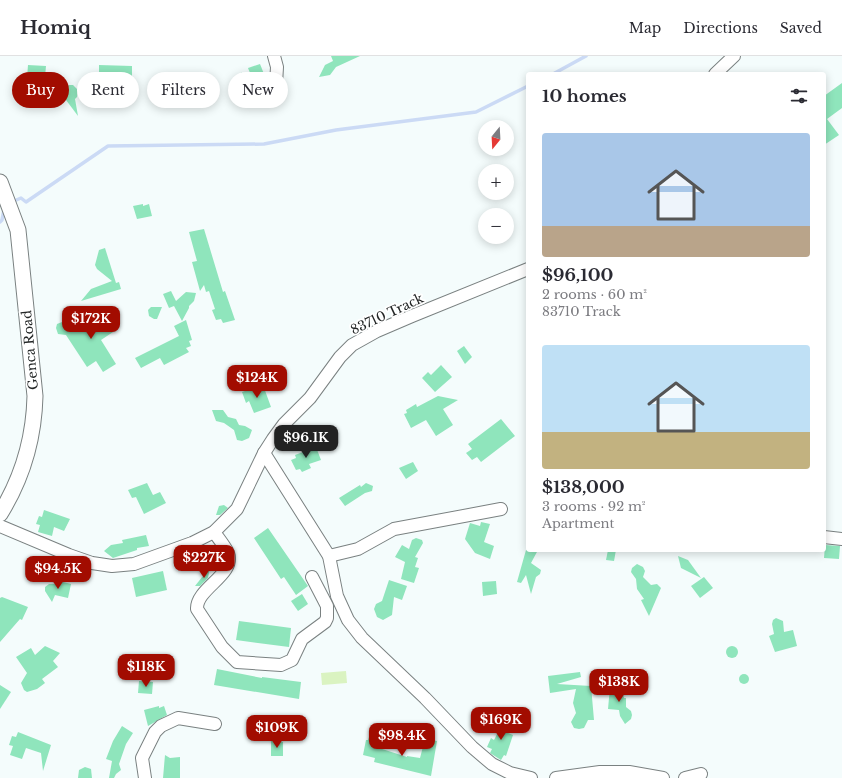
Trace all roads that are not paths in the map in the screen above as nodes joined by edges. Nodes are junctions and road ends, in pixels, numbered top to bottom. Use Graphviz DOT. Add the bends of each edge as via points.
graph roads {
  1 [pos="274,56"];
  2 [pos="734,56"];
  3 [pos="277,72"];
  4 [pos="717,72"];
  5 [pos="0,182"];
  6 [pos="526,270"];
  7 [pos="264,453"];
  8 [pos="501,509"];
  9 [pos="0,514"];
  10 [pos="0,526"];
  11 [pos="214,532"];
  12 [pos="826,537"];
  13 [pos="842,539"];
  14 [pos="329,556"];
  15 [pos="312,577"];
  16 [pos="215,724"];
  17 [pos="701,774"];
  18 [pos="145,778"];
  19 [pos="531,778"];
  20 [pos="556,778"];
  21 [pos="663,778"];
  22 [pos="685,778"];
  1 -- 3 [label="street"];
  2 -- 4 [label="street"];
  5 -- 9 [label="street, Genca Road" via="18,230 35,396 34,424 29,446 19,477"];
  6 -- 7 [label="street, 83710 Track" via="412,316 352,345 310,398 284,424"];
  7 -- 11 [label="street, 83710 Track" via="238,509"];
  7 -- 14 [label="street"];
  8 -- 14 [label="street" via="394,530 358,549"];
  10 -- 11 [label="street, 83710 Track" via="69,555 92,563 112,566 134,564 166,554"];
  11 -- 15 [label="street" via="229,558 225,570 200,596 197,609 222,647 237,662 280,665 292,660 302,639 327,618 327,606"];
  12 -- 13 [label="street"];
  14 -- 19 [label="street" via="336,596 348,620 362,638 492,764 510,773"];
  16 -- 18 [label="street" via="178,718 161,726 155,732 142,758"];
  17 -- 22 [label="street"];
  20 -- 21 [label="street" via="600,772 629,772"];
}
